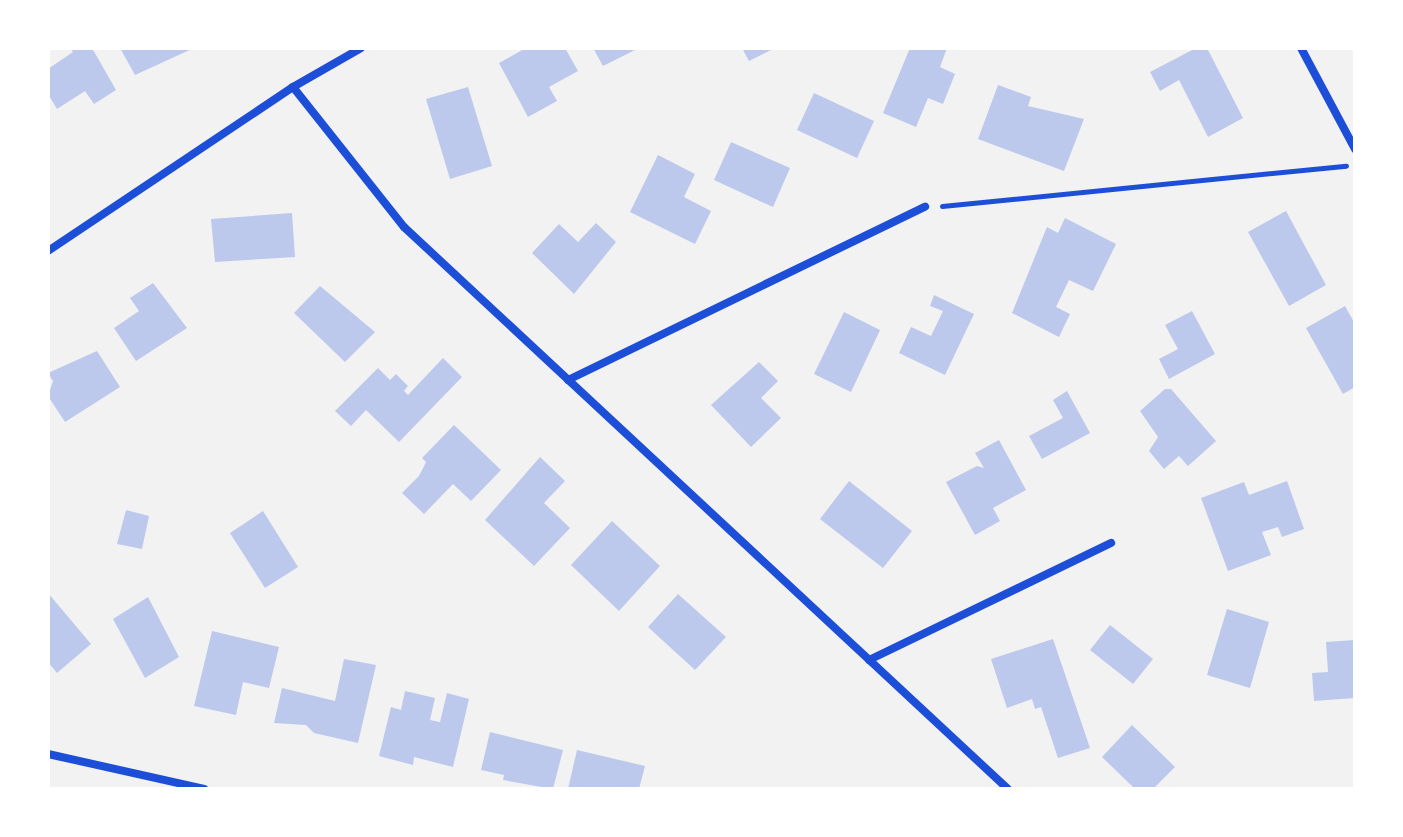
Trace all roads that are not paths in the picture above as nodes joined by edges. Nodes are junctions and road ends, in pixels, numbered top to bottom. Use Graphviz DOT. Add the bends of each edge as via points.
graph roads {
  1 [pos="361,48"];
  2 [pos="1301,48"];
  3 [pos="293,87"];
  4 [pos="1355,149"];
  5 [pos="925,207"];
  6 [pos="48,251"];
  7 [pos="568,380"];
  8 [pos="1111,543"];
  9 [pos="869,660"];
  10 [pos="48,754"];
  11 [pos="204,789"];
  12 [pos="1008,789"];
  1 -- 3 [label="street"];
  2 -- 4 [label="street"];
  3 -- 6 [label="street"];
  3 -- 7 [label="street" via="404,227"];
  5 -- 7 [label="street"];
  7 -- 9 [label="street"];
  8 -- 9 [label="street"];
  9 -- 12 [label="street"];
  10 -- 11 [label="street"];
}
